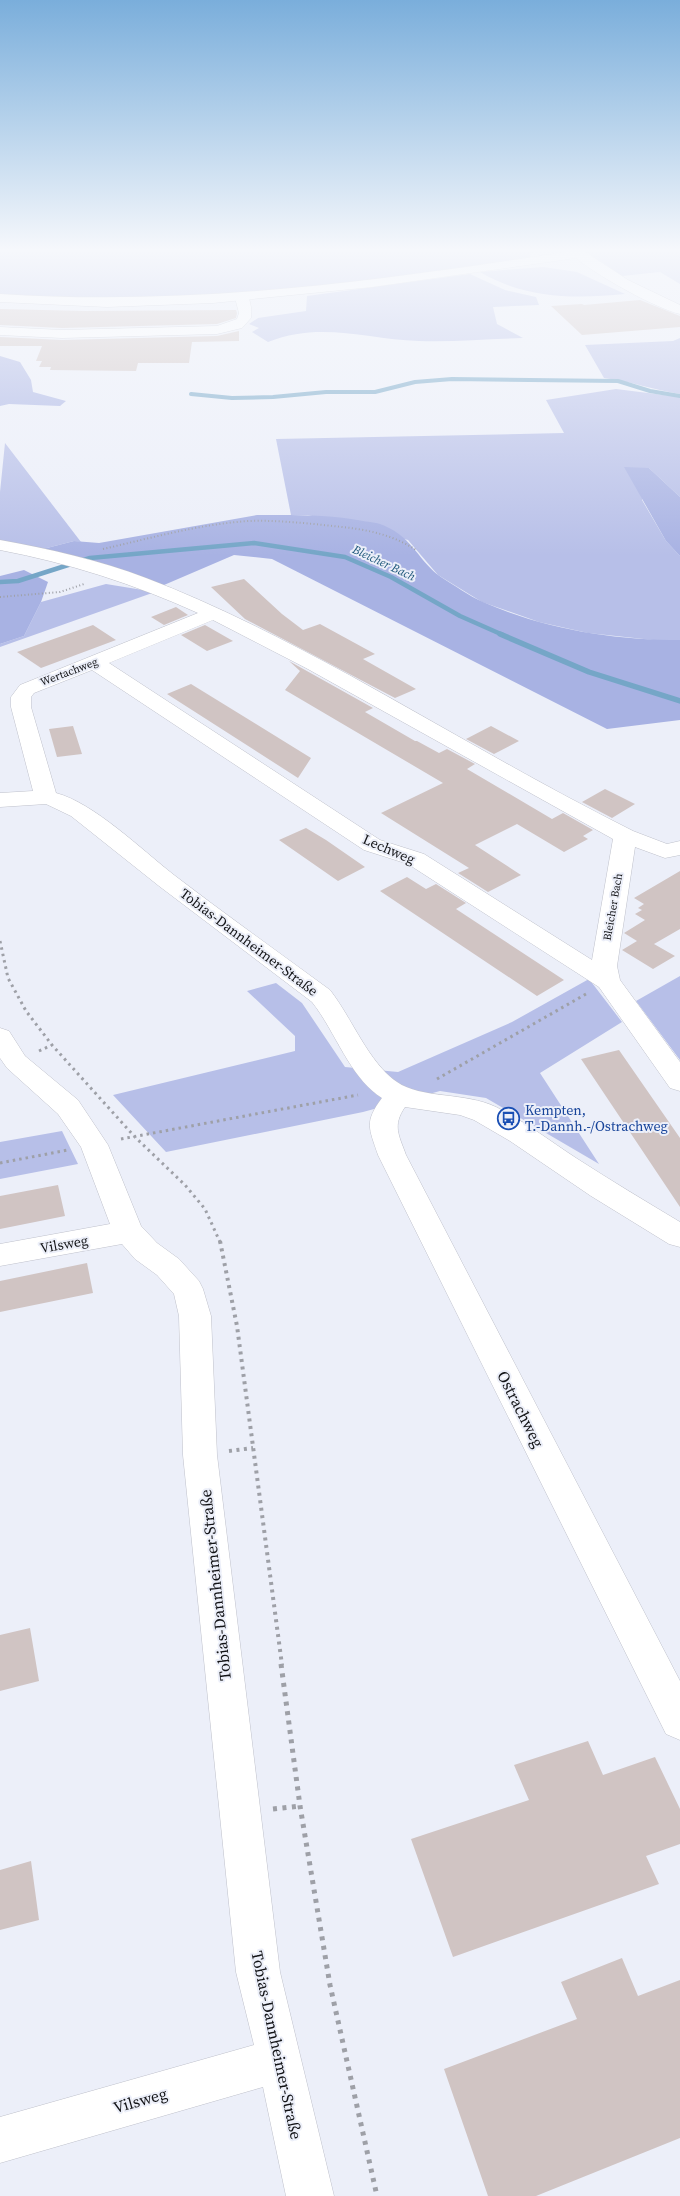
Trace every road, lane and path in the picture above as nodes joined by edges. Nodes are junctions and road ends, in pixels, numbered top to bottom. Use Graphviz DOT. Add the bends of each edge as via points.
graph roads {
  1 [pos="0,545"];
  2 [pos="416,550"];
  3 [pos="72,561"];
  4 [pos="115,573"];
  5 [pos="0,596"];
  6 [pos="216,613"];
  7 [pos="94,662"];
  8 [pos="46,797"];
  9 [pos="0,800"];
  10 [pos="625,836"];
  11 [pos="680,848"];
  12 [pos="0,941"];
  13 [pos="608,981"];
  14 [pos="5,1055"];
  15 [pos="439,1079"];
  16 [pos="680,1082"];
  17 [pos="393,1093"];
  18 [pos="134,1136"];
  19 [pos="94,1145"];
  20 [pos="0,1163"];
  21 [pos="128,1232"];
  22 [pos="680,1236"];
  23 [pos="0,1255"];
  24 [pos="680,1721"];
  25 [pos="280,2060"];
  26 [pos="0,2140"];
  27 [pos="310,2196"];
  28 [pos="378,2196"];
  1 -- 3 [label="street"];
  2 -- 3 [label="path" via="384,533 329,525 238,522"];
  3 -- 4 [label="street"];
  4 -- 5 [label="path" via="60,592"];
  4 -- 6 [label="street"];
  6 -- 7 [label="street, Wertachweg"];
  6 -- 10 [label="street"];
  7 -- 8 [label="street, Wertachweg" via="40,682 27,689 21,697"];
  7 -- 13 [label="street, Lechweg" via="372,845 416,859"];
  8 -- 9 [label="street, Tobias-Dannheimer-Straße"];
  8 -- 17 [label="street, Tobias-Dannheimer-Straße" via="79,811 321,996 332,1008 370,1074"];
  10 -- 11 [label="street" via="665,851"];
  10 -- 13 [label="street, Bleicher Bach" via="605,955"];
  12 -- 18 [label="path" via="8,978 26,1011 52,1045"];
  13 -- 15 [label="path"];
  13 -- 16 [label="street, Lechweg"];
  14 -- 19 [label="street, Tobias-Dannheimer-Straße" via="68,1107"];
  17 -- 18 [label="path"];
  17 -- 22 [label="street" via="463,1105 484,1112"];
  17 -- 24 [label="street, Ostrachweg" via="384,1116 384,1132 392,1155"];
  18 -- 19 [label="path"];
  18 -- 28 [label="path" via="205,1209 220,1241 237,1326 302,1815 330,1985"];
  19 -- 20 [label="path"];
  19 -- 21 [label="street, Tobias-Dannheimer-Straße"];
  21 -- 23 [label="street, Vilsweg"];
  21 -- 25 [label="street, Tobias-Dannheimer-Straße" via="188,1289 195,1316 200,1455 258,1972"];
  25 -- 26 [label="street, Vilsweg"];
  25 -- 27 [label="street, Tobias-Dannheimer-Straße"];
}
